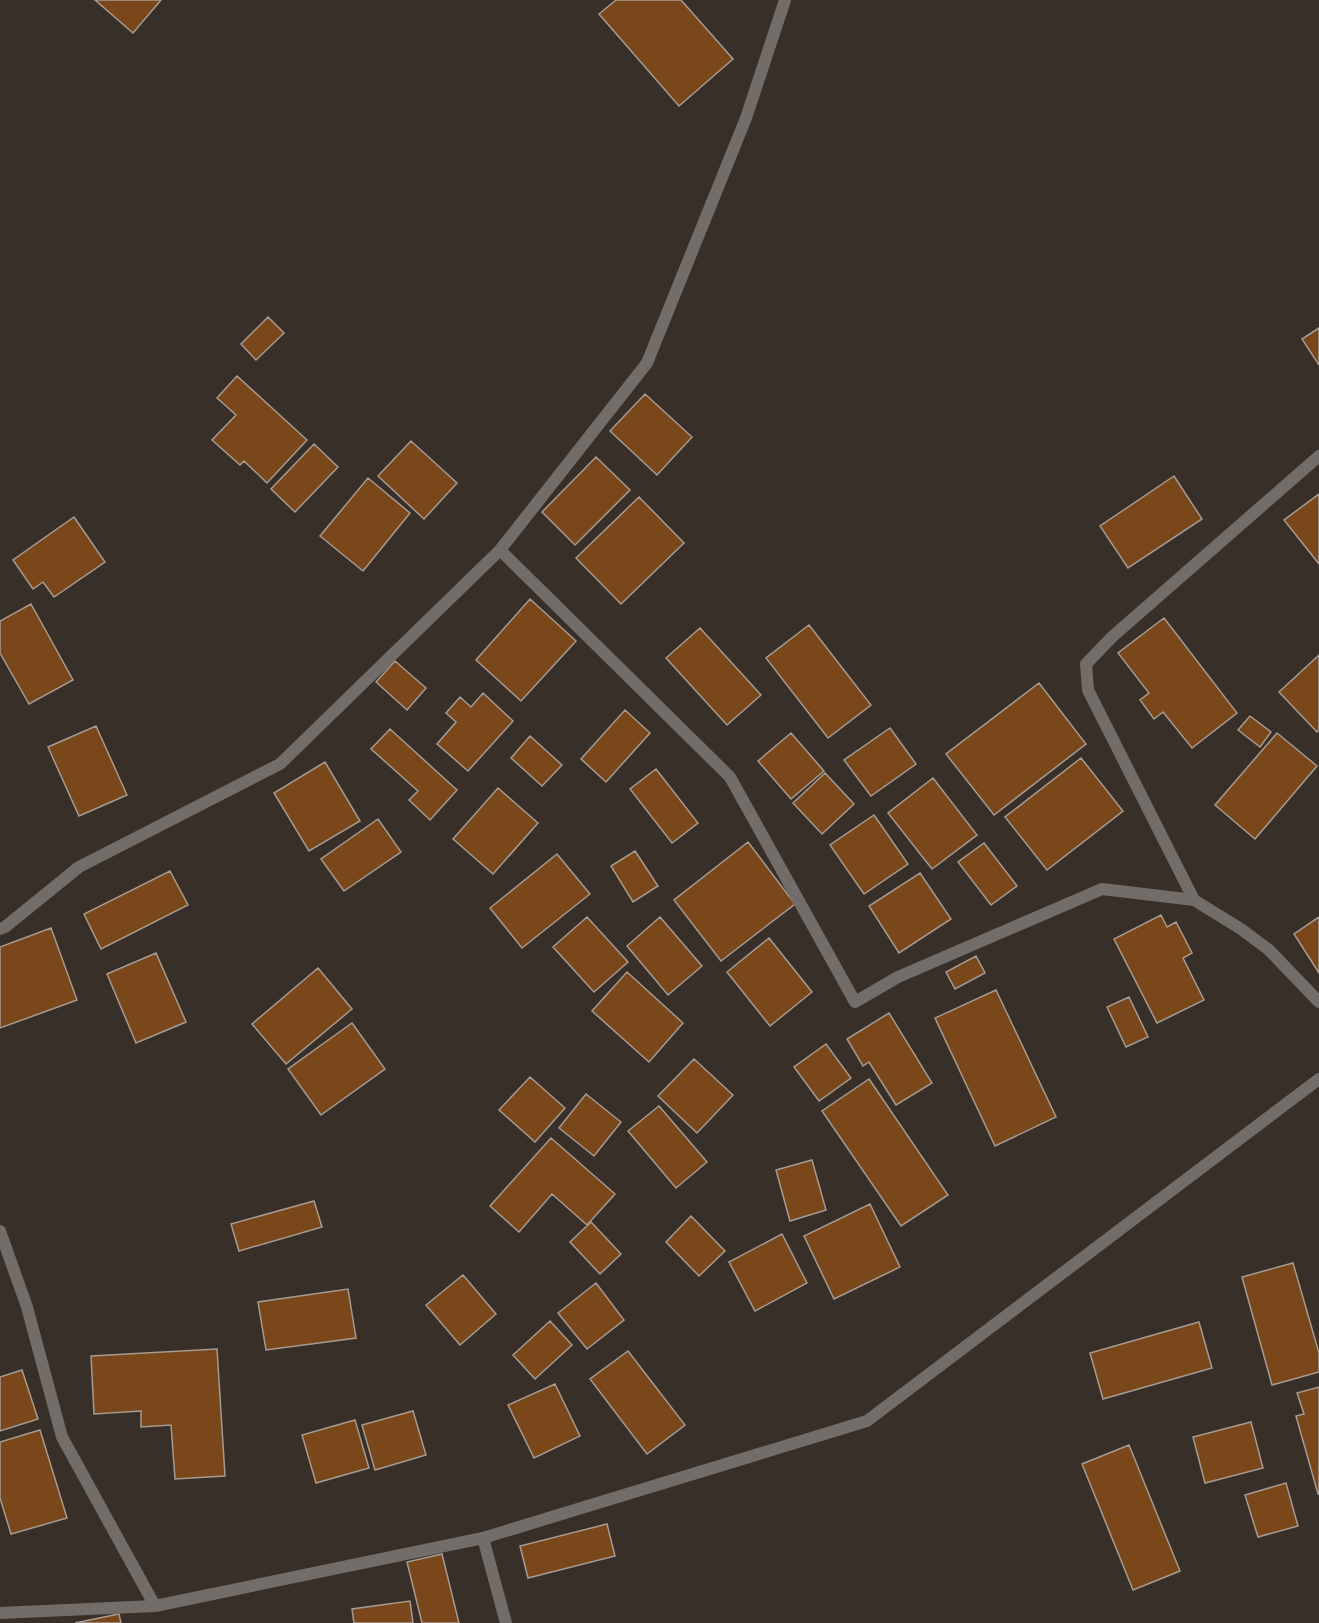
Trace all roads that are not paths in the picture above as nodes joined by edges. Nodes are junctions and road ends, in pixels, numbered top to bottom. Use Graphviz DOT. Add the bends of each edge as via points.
graph roads {
  1 [pos="785,0"];
  2 [pos="1319,456"];
  3 [pos="500,550"];
  4 [pos="1194,900"];
  5 [pos="0,929"];
  6 [pos="1319,1002"];
  7 [pos="1319,1079"];
  8 [pos="0,1231"];
  9 [pos="483,1538"];
  10 [pos="155,1606"];
  11 [pos="0,1613"];
  12 [pos="506,1623"];
  1 -- 3 [label="street" via="746,118 647,363"];
  2 -- 4 [label="street" via="1086,664 1088,690"];
  3 -- 4 [label="street" via="730,777 855,1002 898,977 1102,889"];
  3 -- 5 [label="street" via="280,764 79,867"];
  4 -- 6 [label="street" via="1269,950"];
  7 -- 9 [label="street" via="867,1421"];
  8 -- 10 [label="street" via="27,1307 62,1437"];
  9 -- 10 [label="street"];
  9 -- 12 [label="street"];
  10 -- 11 [label="street"];
}
